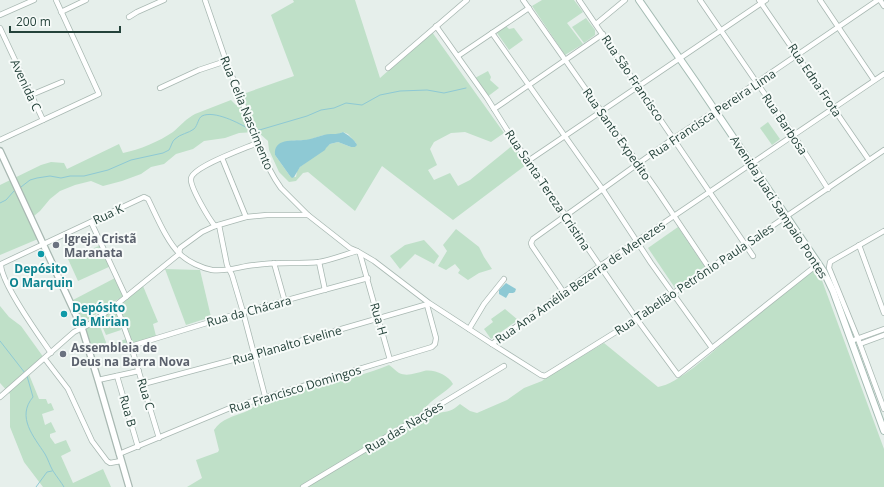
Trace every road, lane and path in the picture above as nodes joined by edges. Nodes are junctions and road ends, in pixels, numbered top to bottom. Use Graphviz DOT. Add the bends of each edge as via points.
graph roads {
  1 [pos="34,0"];
  2 [pos="56,0"];
  3 [pos="86,0"];
  4 [pos="164,0"];
  5 [pos="205,0"];
  6 [pos="467,0"];
  7 [pos="523,0"];
  8 [pos="579,0"];
  9 [pos="625,0"];
  10 [pos="639,0"];
  11 [pos="700,0"];
  12 [pos="766,0"];
  13 [pos="820,0"];
  14 [pos="879,0"];
  15 [pos="760,2"];
  16 [pos="884,6"];
  17 [pos="529,8"];
  18 [pos="61,12"];
  19 [pos="0,15"];
  20 [pos="129,17"];
  21 [pos="596,24"];
  22 [pos="436,26"];
  23 [pos="838,27"];
  24 [pos="0,28"];
  25 [pos="721,31"];
  26 [pos="492,33"];
  27 [pos="603,34"];
  28 [pos="798,55"];
  29 [pos="458,56"];
  30 [pos="225,58"];
  31 [pos="680,58"];
  32 [pos="565,59"];
  33 [pos="388,68"];
  34 [pos="884,74"];
  35 [pos="874,80"];
  36 [pos="62,82"];
  37 [pos="757,83"];
  38 [pos="529,85"];
  39 [pos="638,87"];
  40 [pos="160,88"];
  41 [pos="31,95"];
  42 [pos="833,108"];
  43 [pos="494,109"];
  44 [pos="716,111"];
  45 [pos="602,112"];
  46 [pos="43,120"];
  47 [pos="793,134"];
  48 [pos="565,137"];
  49 [pos="674,138"];
  50 [pos="0,140"];
  51 [pos="257,143"];
  52 [pos="884,150"];
  53 [pos="0,153"];
  54 [pos="222,158"];
  55 [pos="869,160"];
  56 [pos="528,161"];
  57 [pos="638,163"];
  58 [pos="751,163"];
  59 [pos="828,189"];
  60 [pos="602,190"];
  61 [pos="710,192"];
  62 [pos="308,215"];
  63 [pos="565,215"];
  64 [pos="673,216"];
  65 [pos="787,216"];
  66 [pos="246,217"];
  67 [pos="91,222"];
  68 [pos="217,225"];
  69 [pos="884,232"];
  70 [pos="636,241"];
  71 [pos="43,244"];
  72 [pos="746,244"];
  73 [pos="859,245"];
  74 [pos="359,253"];
  75 [pos="179,254"];
  76 [pos="753,256"];
  77 [pos="319,262"];
  78 [pos="274,263"];
  79 [pos="819,265"];
  80 [pos="600,266"];
  81 [pos="829,267"];
  82 [pos="709,268"];
  83 [pos="229,270"];
  84 [pos="368,278"];
  85 [pos="504,279"];
  86 [pos="325,290"];
  87 [pos="564,293"];
  88 [pos="673,293"];
  89 [pos="126,297"];
  90 [pos="284,302"];
  91 [pos="428,304"];
  92 [pos="116,305"];
  93 [pos="243,312"];
  94 [pos="884,313"];
  95 [pos="636,318"];
  96 [pos="378,319"];
  97 [pos="82,328"];
  98 [pos="469,329"];
  99 [pos="884,329"];
  100 [pos="884,335"];
  101 [pos="858,339"];
  102 [pos="851,341"];
  103 [pos="492,344"];
  104 [pos="860,344"];
  105 [pos="131,346"];
  106 [pos="712,348"];
  107 [pos="51,353"];
  108 [pos="254,354"];
  109 [pos="45,358"];
  110 [pos="390,360"];
  111 [pos="504,366"];
  112 [pos="139,372"];
  113 [pos="117,376"];
  114 [pos="98,380"];
  115 [pos="143,384"];
  116 [pos="265,396"];
  117 [pos="0,397"];
  118 [pos="884,409"];
  119 [pos="884,430"];
  120 [pos="159,438"];
  121 [pos="138,446"];
  122 [pos="119,454"];
  123 [pos="121,462"];
  124 [pos="129,487"];
  125 [pos="303,487"];
  1 -- 19 [label="street"];
  2 -- 18 [label="street"];
  3 -- 18 [label="street"];
  4 -- 20 [label="street"];
  5 -- 30 [label="street, Rua Celia Nascimento"];
  6 -- 22 [label="street"];
  7 -- 17 [label="street, Rua Santo Expedito"];
  8 -- 21 [label="street, Rua São Francisco"];
  9 -- 21 [label="street"];
  10 -- 31 [label="main road, Avenida Juaci Sampaio Pontes"];
  11 -- 25 [label="street, Rua Barbosa"];
  12 -- 15 [label="street"];
  13 -- 23 [label="street"];
  14 -- 16 [label="street"];
  14 -- 23 [label="street, Rua Francisca Pereira Lima"];
  15 -- 25 [label="street"];
  15 -- 28 [label="street, Rua Edna Frota"];
  17 -- 26 [label="street"];
  17 -- 32 [label="street, Rua Santo Expedito"];
  18 -- 46 [label="street" via="99,94"];
  21 -- 27 [label="street, Rua São Francisco"];
  22 -- 29 [label="street, Rua Santa Tereza Cristina"];
  22 -- 33 [label="street"];
  23 -- 28 [label="street, Rua Francisca Pereira Lima"];
  23 -- 35 [label="street"];
  24 -- 41 [label="street, Avenida C"];
  25 -- 31 [label="street"];
  25 -- 37 [label="street, Rua Barbosa"];
  26 -- 29 [label="street"];
  26 -- 38 [label="street"];
  27 -- 32 [label="street"];
  27 -- 39 [label="street, Rua São Francisco"];
  28 -- 37 [label="street, Rua Francisca Pereira Lima"];
  28 -- 42 [label="street, Rua Edna Frota"];
  29 -- 43 [label="street, Rua Santa Tereza Cristina"];
  30 -- 40 [label="street" via="220,63"];
  30 -- 51 [label="street, Rua Celia Nascimento"];
  31 -- 39 [label="street"];
  31 -- 44 [label="main road, Avenida Juaci Sampaio Pontes"];
  32 -- 38 [label="street"];
  32 -- 45 [label="street, Rua Santo Expedito"];
  34 -- 35 [label="street, Rua Ana Amélia Bezerra de Menezes"];
  35 -- 42 [label="street, Rua Ana Amélia Bezerra de Menezes"];
  36 -- 41 [label="street"];
  37 -- 44 [label="street, Rua Francisca Pereira Lima"];
  37 -- 47 [label="street, Rua Barbosa"];
  38 -- 43 [label="street"];
  38 -- 48 [label="street"];
  39 -- 45 [label="street"];
  39 -- 49 [label="street, Rua São Francisco"];
  41 -- 46 [label="street, Avenida C"];
  42 -- 47 [label="street, Rua Ana Amélia Bezerra de Menezes"];
  42 -- 55 [label="street, Rua Edna Frota"];
  43 -- 56 [label="street, Rua Santa Tereza Cristina"];
  44 -- 49 [label="street, Rua Francisca Pereira Lima"];
  44 -- 58 [label="main road, Avenida Juaci Sampaio Pontes"];
  45 -- 48 [label="street"];
  45 -- 57 [label="street, Rua Santo Expedito"];
  46 -- 50 [label="street"];
  47 -- 58 [label="street, Rua Ana Amélia Bezerra de Menezes"];
  47 -- 59 [label="street, Rua Barbosa"];
  48 -- 56 [label="street"];
  48 -- 60 [label="street"];
  49 -- 57 [label="street, Rua Francisca Pereira Lima"];
  49 -- 61 [label="street, Rua São Francisco"];
  51 -- 54 [label="street"];
  51 -- 62 [label="street, Rua Celia Nascimento" via="281,188"];
  52 -- 55 [label="street, Rua Tabelião Petrônio Paula Sales"];
  53 -- 71 [label="street"];
  54 -- 66 [label="street"];
  54 -- 68 [label="street" via="197,170 191,179 206,213"];
  55 -- 59 [label="street, Rua Tabelião Petrônio Paula Sales"];
  56 -- 63 [label="street, Rua Santa Tereza Cristina"];
  57 -- 60 [label="street, Rua Francisca Pereira Lima"];
  57 -- 64 [label="street, Rua Santo Expedito"];
  58 -- 61 [label="street, Rua Ana Amélia Bezerra de Menezes"];
  58 -- 65 [label="main road, Avenida Juaci Sampaio Pontes"];
  59 -- 65 [label="street, Rua Tabelião Petrônio Paula Sales"];
  60 -- 63 [label="street, Rua Francisca Pereira Lima"];
  60 -- 70 [label="street"];
  61 -- 64 [label="street, Rua Ana Amélia Bezerra de Menezes"];
  61 -- 72 [label="street, Rua São Francisco"];
  62 -- 66 [label="street"];
  62 -- 74 [label="street, Rua Celia Nascimento"];
  63 -- 80 [label="street, Rua Santa Tereza Cristina"];
  63 -- 87 [label="street, Rua Francisca Pereira Lima" via="533,239 531,244"];
  64 -- 70 [label="street, Rua Ana Amélia Bezerra de Menezes"];
  64 -- 82 [label="street, Rua Santo Expedito"];
  65 -- 72 [label="street, Rua Tabelião Petrônio Paula Sales"];
  65 -- 79 [label="main road, Avenida Juaci Sampaio Pontes"];
  66 -- 68 [label="street"];
  67 -- 71 [label="street, Rua K"];
  67 -- 75 [label="street, Rua K" via="147,198"];
  67 -- 89 [label="street"];
  68 -- 75 [label="street" via="180,248"];
  68 -- 83 [label="street"];
  69 -- 73 [label="street"];
  70 -- 80 [label="street, Rua Ana Amélia Bezerra de Menezes"];
  70 -- 88 [label="street"];
  71 -- 97 [label="street"];
  71 -- 107 [label="street, Rua K" via="4,262 0,271 12,296"];
  72 -- 76 [label="street, Rua São Francisco"];
  72 -- 82 [label="street, Rua Tabelião Petrônio Paula Sales"];
  73 -- 81 [label="street" via="830,262"];
  73 -- 94 [label="street"];
  74 -- 77 [label="street"];
  74 -- 84 [label="street, Rua H"];
  74 -- 91 [label="street, Rua Ana Amélia Bezerra de Menezes" via="374,261"];
  75 -- 83 [label="street" via="204,268"];
  75 -- 89 [label="street"];
  77 -- 78 [label="street"];
  77 -- 86 [label="street"];
  78 -- 83 [label="street"];
  78 -- 90 [label="street"];
  79 -- 81 [label="street"];
  79 -- 102 [label="main road, Avenida Juaci Sampaio Pontes"];
  79 -- 106 [label="street"];
  80 -- 87 [label="street, Rua Ana Amélia Bezerra de Menezes"];
  80 -- 95 [label="street, Rua Santa Tereza Cristina"];
  81 -- 101 [label="street"];
  82 -- 88 [label="street, Rua Tabelião Petrônio Paula Sales"];
  83 -- 93 [label="street"];
  84 -- 86 [label="street, Rua da Chácara"];
  84 -- 96 [label="street, Rua H"];
  85 -- 98 [label="street" via="489,296"];
  86 -- 90 [label="street, Rua da Chácara"];
  87 -- 103 [label="street, Rua Ana Amélia Bezerra de Menezes"];
  88 -- 95 [label="street, Rua Tabelião Petrônio Paula Sales"];
  88 -- 106 [label="street"];
  89 -- 92 [label="street"];
  90 -- 93 [label="street, Rua da Chácara"];
  91 -- 96 [label="street, Rua Planalto Eveline"];
  91 -- 98 [label="street, Rua Ana Amélia Bezerra de Menezes"];
  91 -- 110 [label="street, Rua Francisco Domingos" via="436,337 435,344"];
  92 -- 97 [label="street"];
  92 -- 105 [label="street, Rua C"];
  93 -- 105 [label="street, Rua da Chácara"];
  93 -- 108 [label="street"];
  95 -- 103 [label="street, Rua Tabelião Petrônio Paula Sales" via="547,375 541,375"];
  95 -- 106 [label="street, Rua Santa Tereza Cristina" via="678,374"];
  96 -- 108 [label="street, Rua Planalto Eveline"];
  96 -- 110 [label="street, Rua H"];
  97 -- 107 [label="street"];
  97 -- 114 [label="street"];
  98 -- 103 [label="street, Rua Ana Amélia Bezerra de Menezes"];
  99 -- 101 [label="street"];
  100 -- 104 [label="street"];
  101 -- 102 [label="street"];
  101 -- 104 [label="street"];
  102 -- 119 [label="main road, Avenida Juaci Sampaio Pontes"];
  104 -- 118 [label="street"];
  105 -- 112 [label="street, Rua C"];
  107 -- 109 [label="street"];
  108 -- 115 [label="street, Rua Planalto Eveline"];
  108 -- 116 [label="street"];
  109 -- 117 [label="street"];
  109 -- 123 [label="street" via="68,389 92,441 110,463"];
  110 -- 116 [label="street, Rua Francisco Domingos"];
  111 -- 125 [label="street, Rua das Nações"];
  112 -- 113 [label="street"];
  112 -- 115 [label="street, Rua C"];
  113 -- 114 [label="street"];
  113 -- 121 [label="street, Rua B"];
  114 -- 122 [label="street"];
  115 -- 120 [label="street, Rua C"];
  116 -- 120 [label="street, Rua Francisco Domingos"];
  120 -- 121 [label="street, Rua Francisco Domingos"];
  121 -- 122 [label="street, Rua Francisco Domingos"];
  122 -- 123 [label="street"];
  123 -- 124 [label="street"];
}
